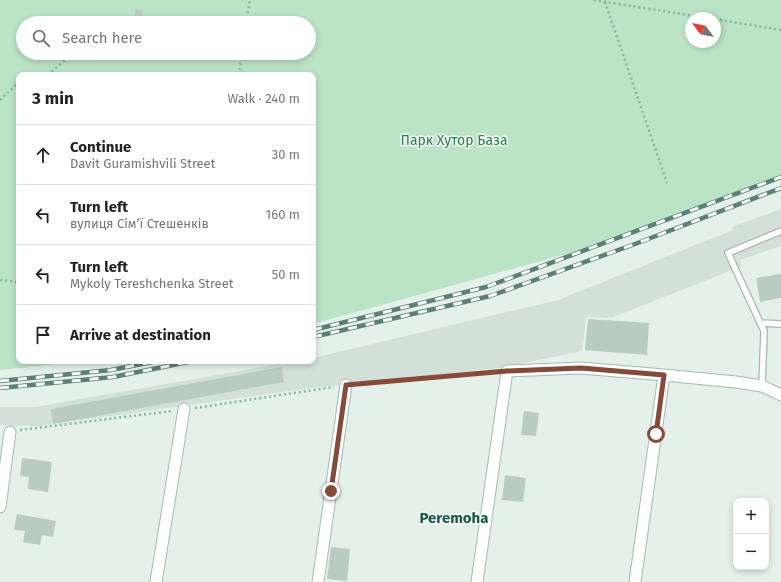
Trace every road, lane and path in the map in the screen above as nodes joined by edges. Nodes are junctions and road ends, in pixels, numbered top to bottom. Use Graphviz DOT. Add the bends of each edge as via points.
graph roads {
  1 [pos="250,0"];
  2 [pos="594,0"];
  3 [pos="605,2"];
  4 [pos="685,15"];
  5 [pos="247,16"];
  6 [pos="721,20"];
  7 [pos="781,30"];
  8 [pos="65,60"];
  9 [pos="241,60"];
  10 [pos="51,72"];
  11 [pos="239,72"];
  12 [pos="16,85"];
  13 [pos="0,100"];
  14 [pos="667,183"];
  15 [pos="781,231"];
  16 [pos="0,280"];
  17 [pos="16,282"];
  18 [pos="760,323"];
  19 [pos="781,324"];
  20 [pos="507,371"];
  21 [pos="664,375"];
  22 [pos="346,385"];
  23 [pos="762,386"];
  24 [pos="781,395"];
  25 [pos="184,409"];
  26 [pos="10,432"];
  27 [pos="0,507"];
  28 [pos="156,582"];
  29 [pos="318,582"];
  30 [pos="476,582"];
  31 [pos="635,582"];
  1 -- 5 [label="path"];
  2 -- 3 [label="path"];
  3 -- 4 [label="path"];
  3 -- 14 [label="path"];
  6 -- 7 [label="path"];
  8 -- 10 [label="path"];
  9 -- 11 [label="path"];
  12 -- 13 [label="path"];
  15 -- 18 [label="lane" via="728,253"];
  16 -- 17 [label="path"];
  18 -- 19 [label="lane"];
  18 -- 23 [label="lane" via="764,331"];
  20 -- 21 [label="street" via="581,368"];
  20 -- 22 [label="path"];
  20 -- 30 [label="street"];
  21 -- 23 [label="street"];
  21 -- 31 [label="street"];
  22 -- 29 [label="street"];
  23 -- 24 [label="street"];
  25 -- 28 [label="street"];
  26 -- 27 [label="street"];
}
